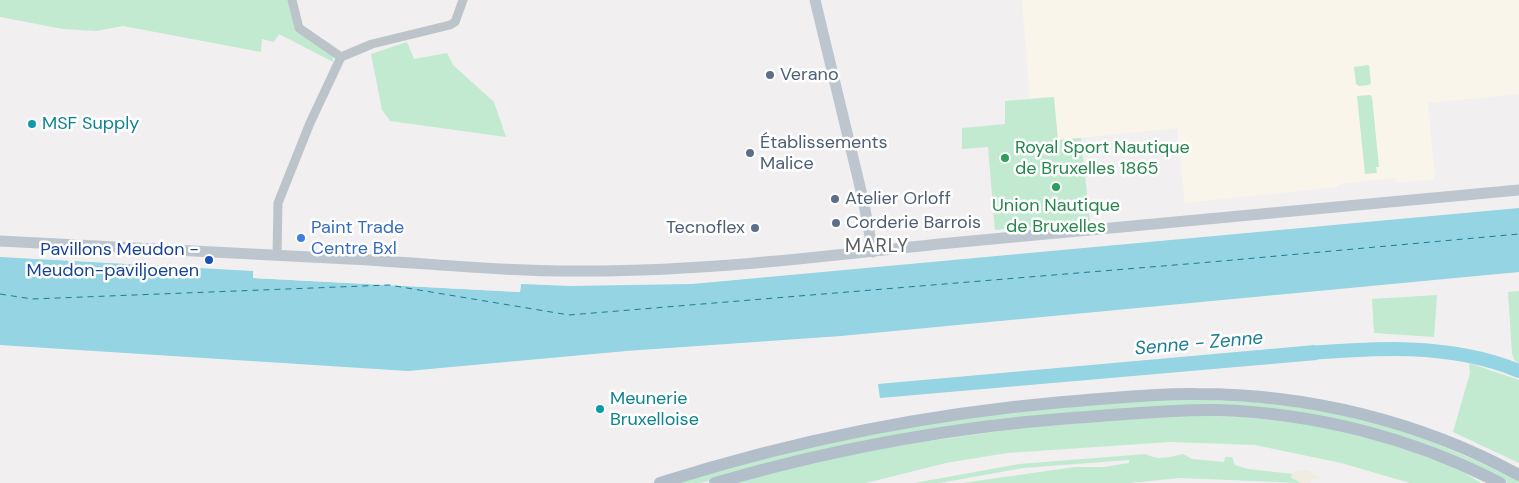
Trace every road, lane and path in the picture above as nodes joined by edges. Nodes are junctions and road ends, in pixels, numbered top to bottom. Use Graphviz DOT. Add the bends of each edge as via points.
graph roads {
  1 [pos="292,0"];
  2 [pos="463,0"];
  3 [pos="815,0"];
  4 [pos="341,58"];
  5 [pos="1519,190"];
  6 [pos="0,241"];
  7 [pos="873,252"];
  8 [pos="277,255"];
  9 [pos="1519,475"];
  10 [pos="660,483"];
  11 [pos="715,483"];
  12 [pos="1500,483"];
  1 -- 4 [label="street" via="298,28"];
  2 -- 4 [label="street" via="455,22 450,25 372,44"];
  3 -- 7 [label="main road" via="864,199"];
  4 -- 8 [label="street" via="310,123 278,203"];
  5 -- 7 [label="main road"];
  6 -- 8 [label="main road"];
  7 -- 8 [label="main road" via="711,267 589,271"];
  9 -- 10 [label="main road" via="1443,440 1357,413 1271,398 1195,394 1018,406 900,422 786,446"];
  11 -- 12 [label="main road" via="798,460 948,431 1195,410 1267,414 1347,427 1423,449"];
}
